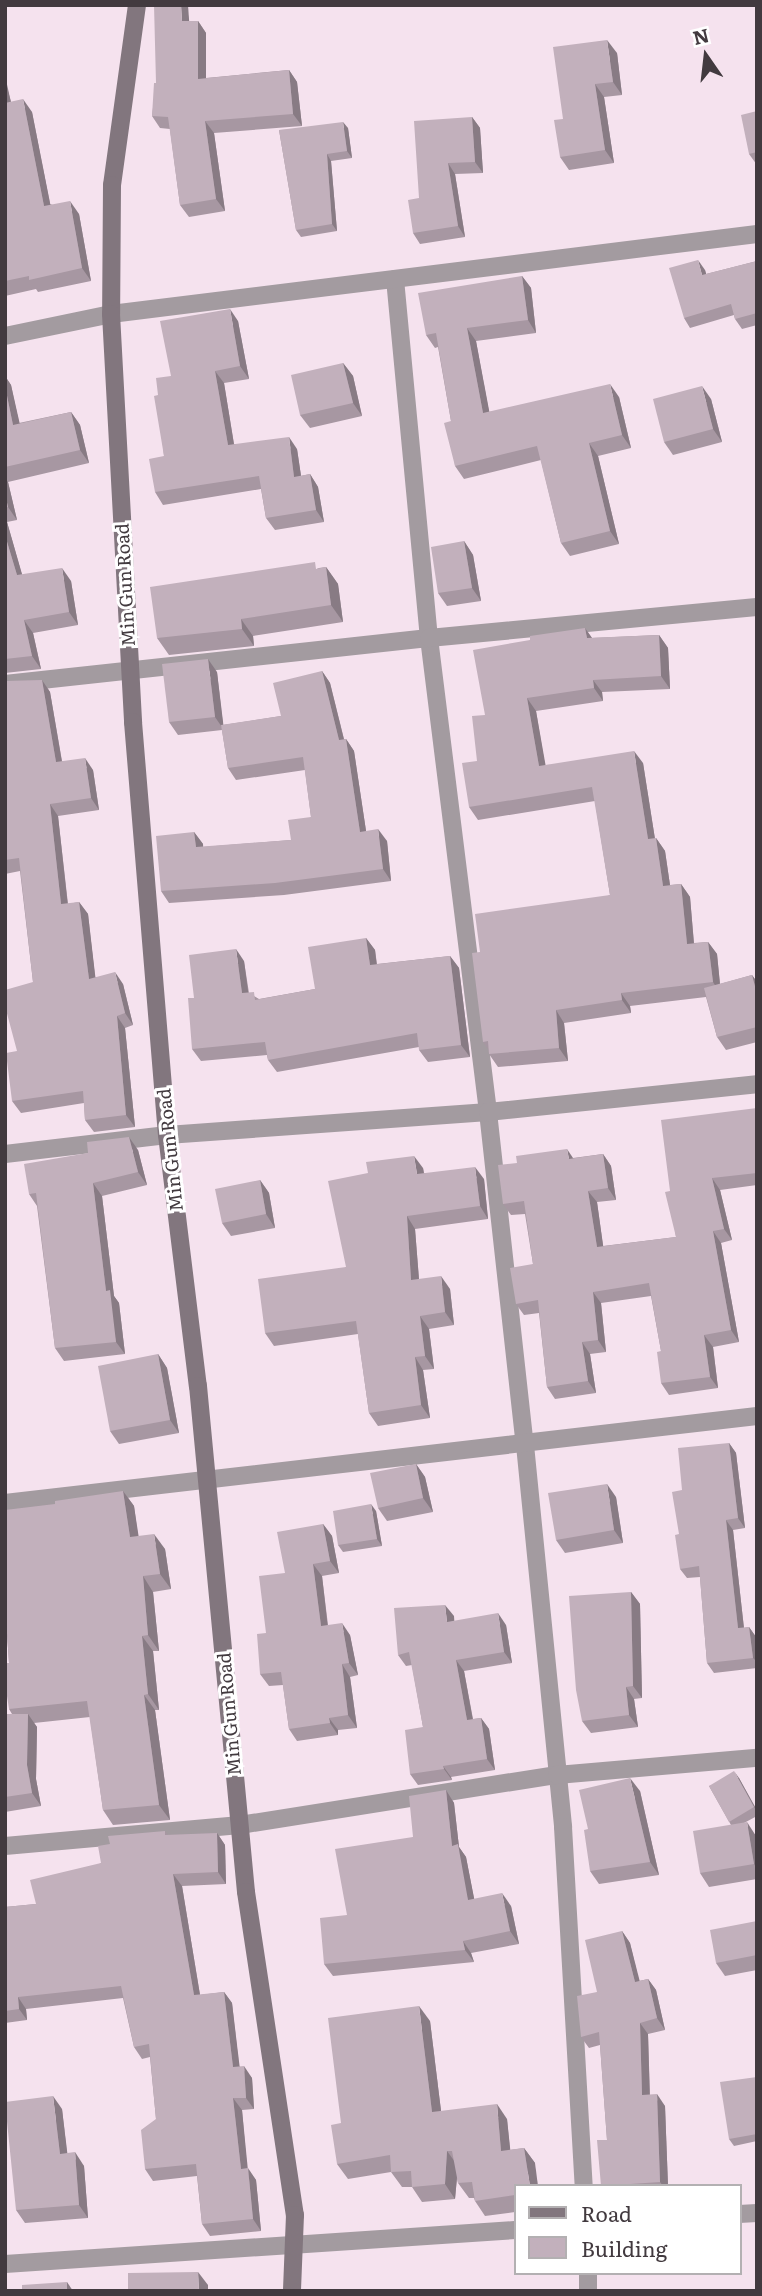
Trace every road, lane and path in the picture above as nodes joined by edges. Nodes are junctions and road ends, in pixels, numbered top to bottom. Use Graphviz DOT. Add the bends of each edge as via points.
graph roads {
  1 [pos="137,5"];
  2 [pos="757,233"];
  3 [pos="395,279"];
  4 [pos="111,314"];
  5 [pos="5,337"];
  6 [pos="757,607"];
  7 [pos="429,638"];
  8 [pos="130,672"];
  9 [pos="5,684"];
  10 [pos="757,1084"];
  11 [pos="488,1112"];
  12 [pos="167,1135"];
  13 [pos="5,1154"];
  14 [pos="757,1416"];
  15 [pos="525,1445"];
  16 [pos="207,1482"];
  17 [pos="5,1503"];
  18 [pos="757,1758"];
  19 [pos="557,1775"];
  20 [pos="240,1825"];
  21 [pos="5,1846"];
  22 [pos="584,2184"];
  23 [pos="514,2230"];
  24 [pos="294,2246"];
  25 [pos="5,2264"];
  26 [pos="292,2291"];
  1 -- 4 [label="street, Min Gun Road" via="112,185"];
  2 -- 3 [label="street"];
  3 -- 4 [label="street"];
  3 -- 7 [label="street"];
  4 -- 5 [label="street"];
  4 -- 8 [label="street, Min Gun Road"];
  6 -- 7 [label="street"];
  7 -- 8 [label="street"];
  7 -- 11 [label="street"];
  8 -- 9 [label="street"];
  8 -- 12 [label="street, Min Gun Road"];
  10 -- 11 [label="street"];
  11 -- 12 [label="street"];
  11 -- 15 [label="street"];
  12 -- 13 [label="street"];
  12 -- 16 [label="street, Min Gun Road"];
  14 -- 15 [label="street"];
  15 -- 16 [label="street"];
  15 -- 19 [label="street"];
  16 -- 17 [label="street"];
  16 -- 20 [label="street, Min Gun Road"];
  18 -- 19 [label="street"];
  19 -- 20 [label="street"];
  19 -- 22 [label="street"];
  20 -- 21 [label="street"];
  20 -- 24 [label="street, Min Gun Road" via="295,2214"];
  23 -- 24 [label="street"];
  24 -- 25 [label="street"];
  24 -- 26 [label="street, Min Gun Road"];
}
